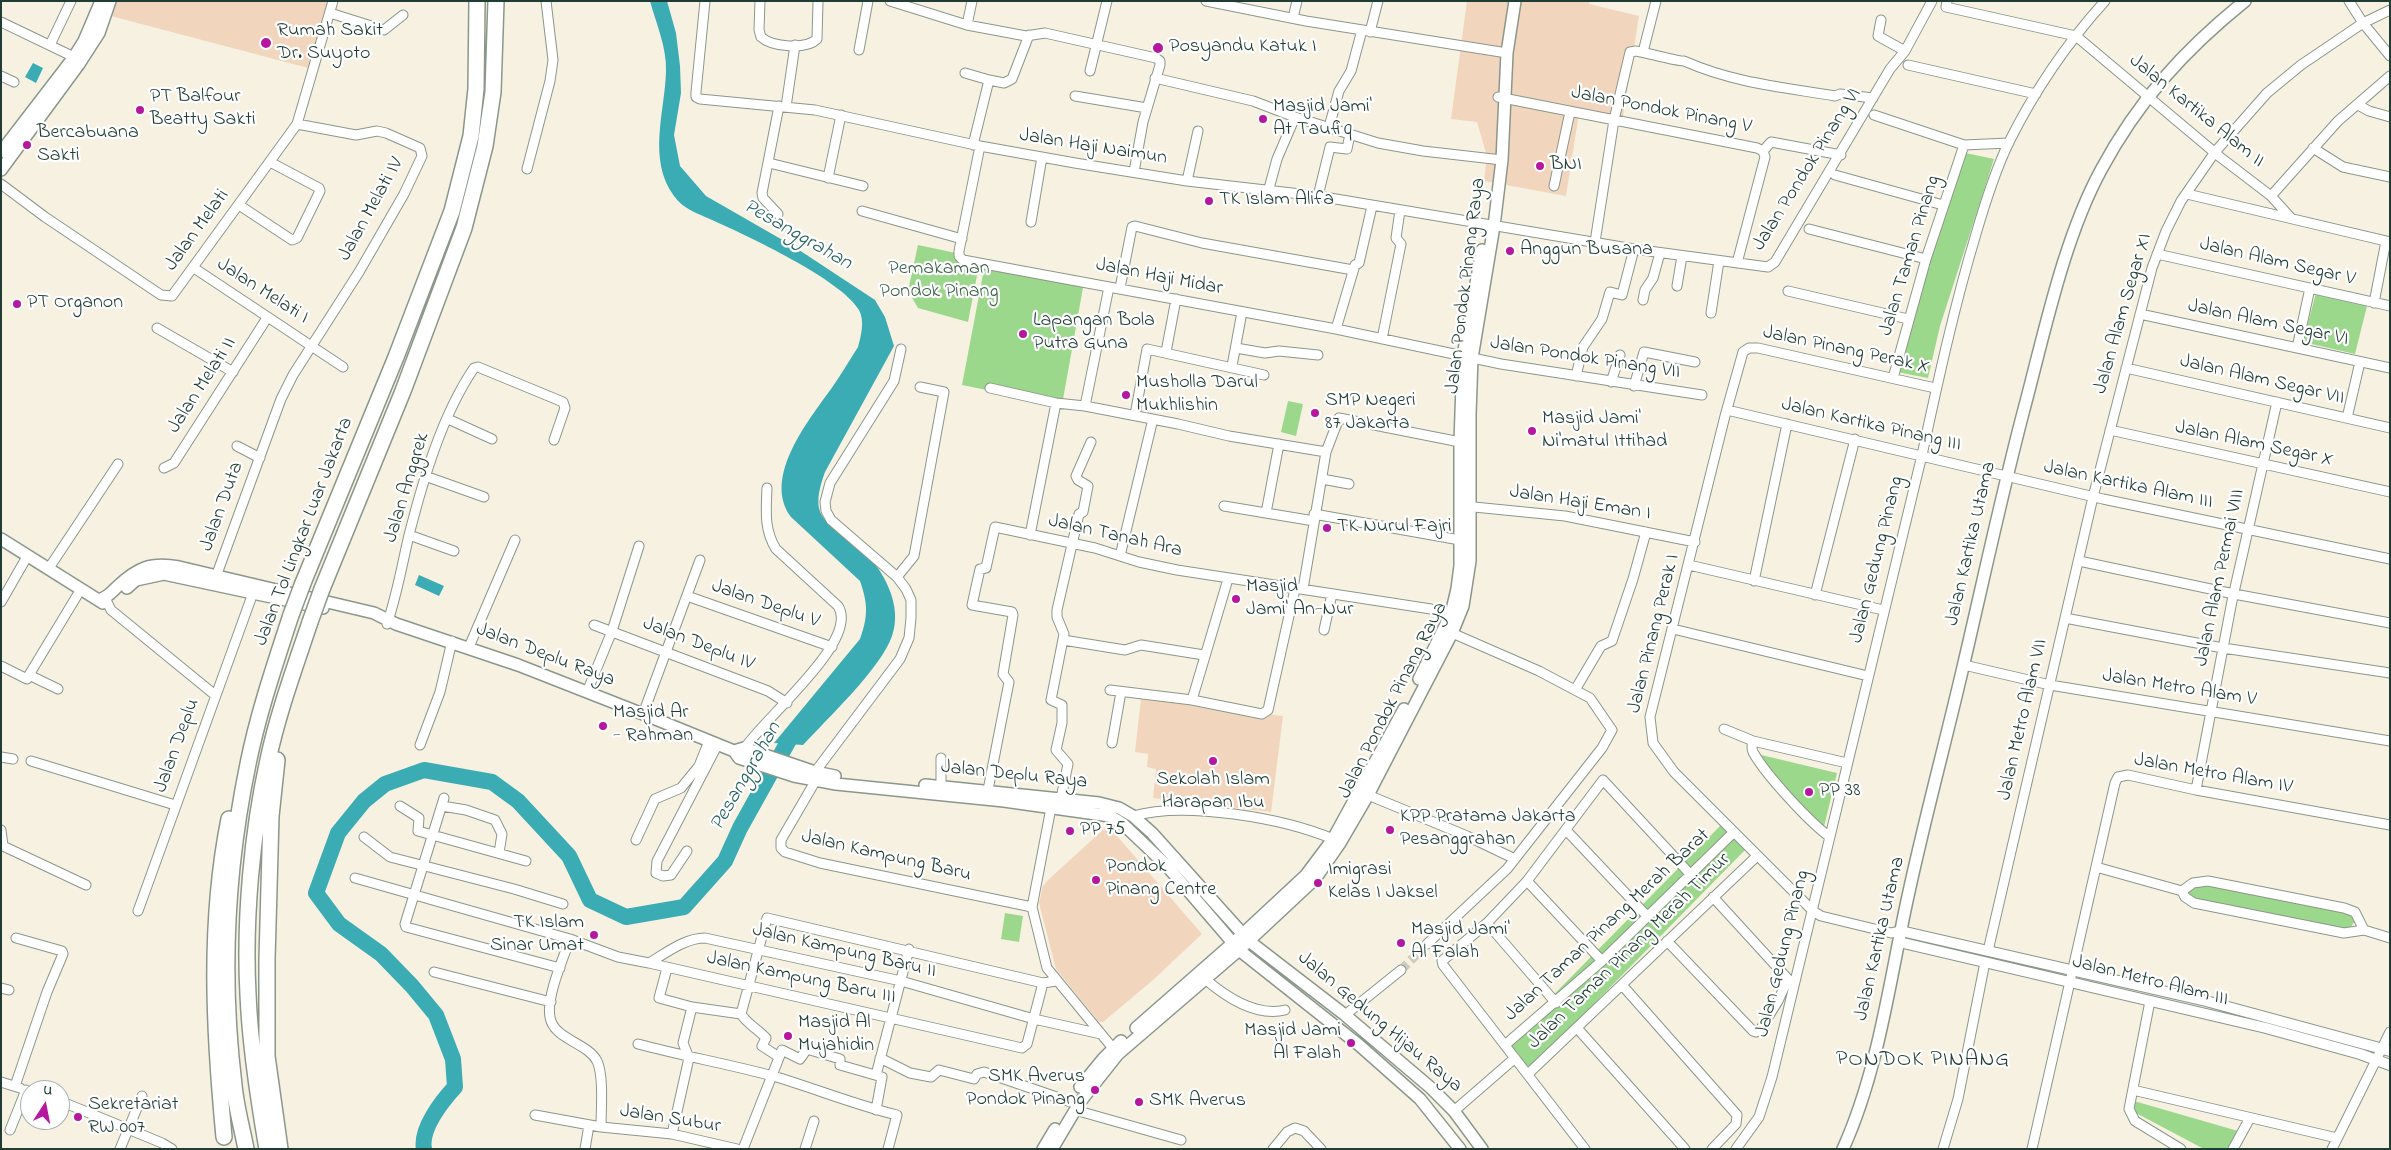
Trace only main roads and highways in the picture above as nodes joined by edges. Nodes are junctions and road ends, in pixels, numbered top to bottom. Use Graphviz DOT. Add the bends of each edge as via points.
graph roads {
  1 [pos="101,1"];
  2 [pos="110,1"];
  3 [pos="477,1"];
  4 [pos="496,1"];
  5 [pos="1509,1"];
  6 [pos="1515,1"];
  7 [pos="2245,1"];
  8 [pos="1504,53"];
  9 [pos="1,152"];
  10 [pos="1,170"];
  11 [pos="1468,357"];
  12 [pos="1464,506"];
  13 [pos="1,540"];
  14 [pos="214,581"];
  15 [pos="1455,616"];
  16 [pos="391,622"];
  17 [pos="277,724"];
  18 [pos="248,764"];
  19 [pos="815,776"];
  20 [pos="1005,797"];
  21 [pos="1133,816"];
  22 [pos="1123,824"];
  23 [pos="1246,938"];
  24 [pos="1236,947"];
  25 [pos="1367,1033"];
  26 [pos="1359,1045"];
  27 [pos="1116,1051"];
  28 [pos="1074,1103"];
  29 [pos="224,1137"];
  30 [pos="246,1149"];
  31 [pos="267,1149"];
  32 [pos="280,1149"];
  33 [pos="1043,1149"];
  34 [pos="1052,1149"];
  35 [pos="1460,1149"];
  36 [pos="1482,1149"];
  37 [pos="1843,1149"];
  1 -- 9 [label="main road" via="84,42"];
  2 -- 10 [label="main road" via="99,33"];
  3 -- 18 [label="highway, Jalan Tol Lingkar Luar Jakarta, bridge" via="476,89 471,136 452,211 291,615 265,696"];
  4 -- 17 [label="highway, Jalan Tol Lingkar Luar Jakarta, bridge" via="493,92 485,146 464,228 403,391 322,589"];
  5 -- 8 [label="main road, Jalan Pondok Pinang Raya"];
  6 -- 8 [label="main road, Jalan Pondok Pinang Raya"];
  7 -- 37 [label="main road, Jalan Kartika Utama" via="2188,50 2147,96 2101,169 2079,218 2054,296 2006,477 1964,665 1897,935 1867,1079"];
  8 -- 11 [label="main road, Jalan Pondok Pinang Raya" via="1498,160"];
  11 -- 12 [label="main road, Jalan Pondok Pinang Raya" via="1470,414"];
  11 -- 12 [label="main road, Jalan Pondok Pinang Raya" via="1460,442"];
  12 -- 15 [label="main road, Jalan Pondok Pinang Raya"];
  12 -- 15 [label="main road, Jalan Pondok Pinang Raya" via="1468,584"];
  13 -- 14 [label="main road, Jalan Deplu Raya" via="103,600 150,565 164,564"];
  14 -- 16 [label="main road, Jalan Deplu Raya" via="253,593"];
  14 -- 16 [label="main road, Jalan Deplu Raya" via="280,590"];
  15 -- 23 [label="main road, Jalan Pondok Pinang Raya" via="1333,839 1300,881"];
  15 -- 23 [label="main road, Jalan Pondok Pinang Raya" via="1452,633 1340,843 1315,879"];
  16 -- 19 [label="main road, Jalan Deplu Raya" via="469,647 755,758"];
  17 -- 31 [label="highway, Jalan Tol Lingkar Luar Jakarta" via="260,803 247,949 251,1042"];
  17 -- 32 [label="highway" via="278,759 271,816 267,1046"];
  18 -- 29 [label="highway" via="237,788 229,820 217,918 214,985"];
  18 -- 30 [label="highway, Jalan Tol Lingkar Luar Jakarta" via="230,889 226,990 234,1087"];
  19 -- 20 [label="main road, Jalan Deplu Raya"];
  19 -- 20 [label="main road, Jalan Deplu Raya" via="988,790"];
  20 -- 21 [label="main road, Jalan Deplu Raya" via="1061,798 1110,805"];
  20 -- 22 [label="main road, Jalan Deplu Raya" via="1051,808 1110,816"];
  21 -- 22 [label="main road" via="1126,818"];
  21 -- 23 [label="main road, Jalan Deplu Raya"];
  22 -- 24 [label="main road, Jalan Deplu Raya" via="1167,866"];
  23 -- 24 [label="main road, Jalan Pondok Pinang Raya"];
  23 -- 25 [label="main road, Jalan Gedung Hijau Raya"];
  24 -- 26 [label="main road, Jalan Gedung Hijau Raya"];
  24 -- 27 [label="main road, Jalan Pondok Pinang Raya"];
  24 -- 27 [label="main road, Jalan Pondok Pinang Raya" via="1204,979"];
  25 -- 26 [label="main road" via="1361,1037"];
  25 -- 36 [label="main road, Jalan Gedung Hijau Raya" via="1454,1110"];
  26 -- 35 [label="main road, Jalan Gedung Hijau Raya" via="1420,1099"];
  27 -- 28 [label="main road, Jalan Pondok Pinang Raya"];
  28 -- 33 [label="main road, Jalan Pondok Pinang Raya"];
  28 -- 34 [label="main road, Jalan Pondok Pinang Raya"];
}
